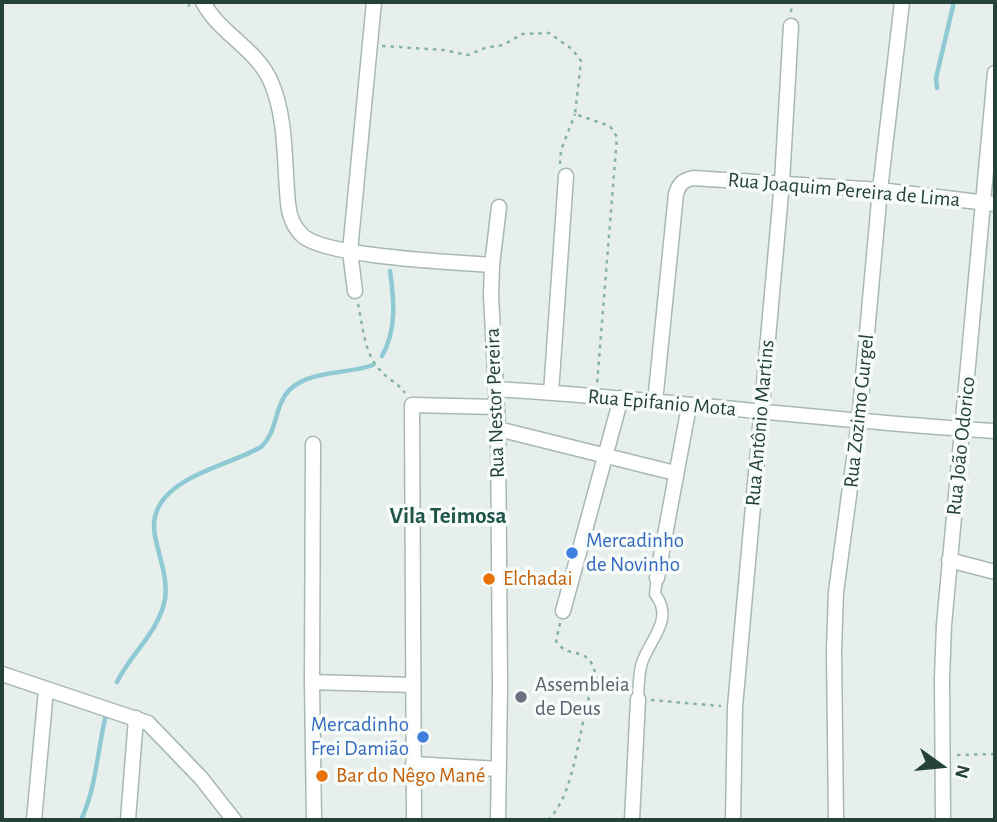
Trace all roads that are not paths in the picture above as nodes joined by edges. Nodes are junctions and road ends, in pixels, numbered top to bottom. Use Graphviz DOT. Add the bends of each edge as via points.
graph roads {
  1 [pos="203,2"];
  2 [pos="374,2"];
  3 [pos="902,2"];
  4 [pos="791,26"];
  5 [pos="995,73"];
  6 [pos="566,176"];
  7 [pos="782,182"];
  8 [pos="880,190"];
  9 [pos="990,203"];
  10 [pos="499,207"];
  11 [pos="350,251"];
  12 [pos="492,265"];
  13 [pos="355,290"];
  14 [pos="496,389"];
  15 [pos="551,393"];
  16 [pos="621,398"];
  17 [pos="655,402"];
  18 [pos="689,406"];
  19 [pos="497,407"];
  20 [pos="761,412"];
  21 [pos="859,421"];
  22 [pos="498,429"];
  23 [pos="962,429"];
  24 [pos="995,431"];
  25 [pos="313,444"];
  26 [pos="606,455"];
  27 [pos="675,473"];
  28 [pos="949,560"];
  29 [pos="995,572"];
  30 [pos="657,578"];
  31 [pos="563,611"];
  32 [pos="2,674"];
  33 [pos="312,682"];
  34 [pos="412,685"];
  35 [pos="46,690"];
  36 [pos="638,699"];
  37 [pos="136,718"];
  38 [pos="412,764"];
  39 [pos="499,769"];
  40 [pos="34,820"];
  41 [pos="128,820"];
  42 [pos="234,820"];
  43 [pos="314,820"];
  44 [pos="414,820"];
  45 [pos="498,820"];
  46 [pos="632,820"];
  47 [pos="733,820"];
  48 [pos="836,820"];
  49 [pos="943,820"];
  1 -- 11 [label="street" via="271,80 278,104 288,207 295,227 314,243"];
  2 -- 11 [label="street"];
  3 -- 8 [label="street, Rua Zozimo Gurgel"];
  4 -- 7 [label="street, Rua Antônio Martins"];
  5 -- 9 [label="street, Rua João Odorico"];
  6 -- 15 [label="street"];
  7 -- 8 [label="street, Rua Joaquim Pereira de Lima"];
  7 -- 17 [label="street, Rua Joaquim Pereira de Lima" via="693,178 681,183 676,194"];
  7 -- 20 [label="street, Rua Antônio Martins"];
  8 -- 9 [label="street, Rua Joaquim Pereira de Lima"];
  8 -- 21 [label="street, Rua Zozimo Gurgel"];
  9 -- 23 [label="street, Rua João Odorico"];
  10 -- 12 [label="street, Rua Nestor Pereira"];
  11 -- 12 [label="street"];
  11 -- 13 [label="street"];
  12 -- 14 [label="street, Rua Nestor Pereira"];
  14 -- 15 [label="street, Rua Epifanio Mota"];
  14 -- 19 [label="street, Rua Nestor Pereira"];
  15 -- 16 [label="street, Rua Epifanio Mota"];
  16 -- 17 [label="street, Rua Epifanio Mota"];
  16 -- 26 [label="street"];
  17 -- 18 [label="street, Rua Epifanio Mota"];
  18 -- 20 [label="street, Rua Epifanio Mota"];
  18 -- 27 [label="street"];
  19 -- 22 [label="street, Rua Nestor Pereira"];
  19 -- 34 [label="street" via="412,405"];
  20 -- 21 [label="street, Rua Epifanio Mota"];
  20 -- 47 [label="street, Rua Antônio Martins" via="735,707"];
  21 -- 23 [label="street, Rua Epifanio Mota"];
  21 -- 48 [label="street, Rua Zozimo Gurgel" via="836,592"];
  22 -- 26 [label="street"];
  22 -- 39 [label="street, Rua Nestor Pereira"];
  23 -- 24 [label="street, Rua Epifanio Mota"];
  23 -- 28 [label="street, Rua João Odorico"];
  25 -- 33 [label="street"];
  26 -- 27 [label="street"];
  26 -- 31 [label="street"];
  27 -- 30 [label="street"];
  28 -- 29 [label="street"];
  28 -- 49 [label="street, Rua João Odorico" via="942,678"];
  30 -- 36 [label="street" via="655,594 664,611 643,660"];
  32 -- 35 [label="street"];
  33 -- 34 [label="street"];
  33 -- 43 [label="street"];
  34 -- 38 [label="street"];
  35 -- 37 [label="street"];
  35 -- 40 [label="street"];
  36 -- 46 [label="street"];
  37 -- 41 [label="street"];
  37 -- 42 [label="street" via="158,731"];
  38 -- 39 [label="street"];
  38 -- 44 [label="street"];
  39 -- 45 [label="street, Rua Nestor Pereira"];
}
